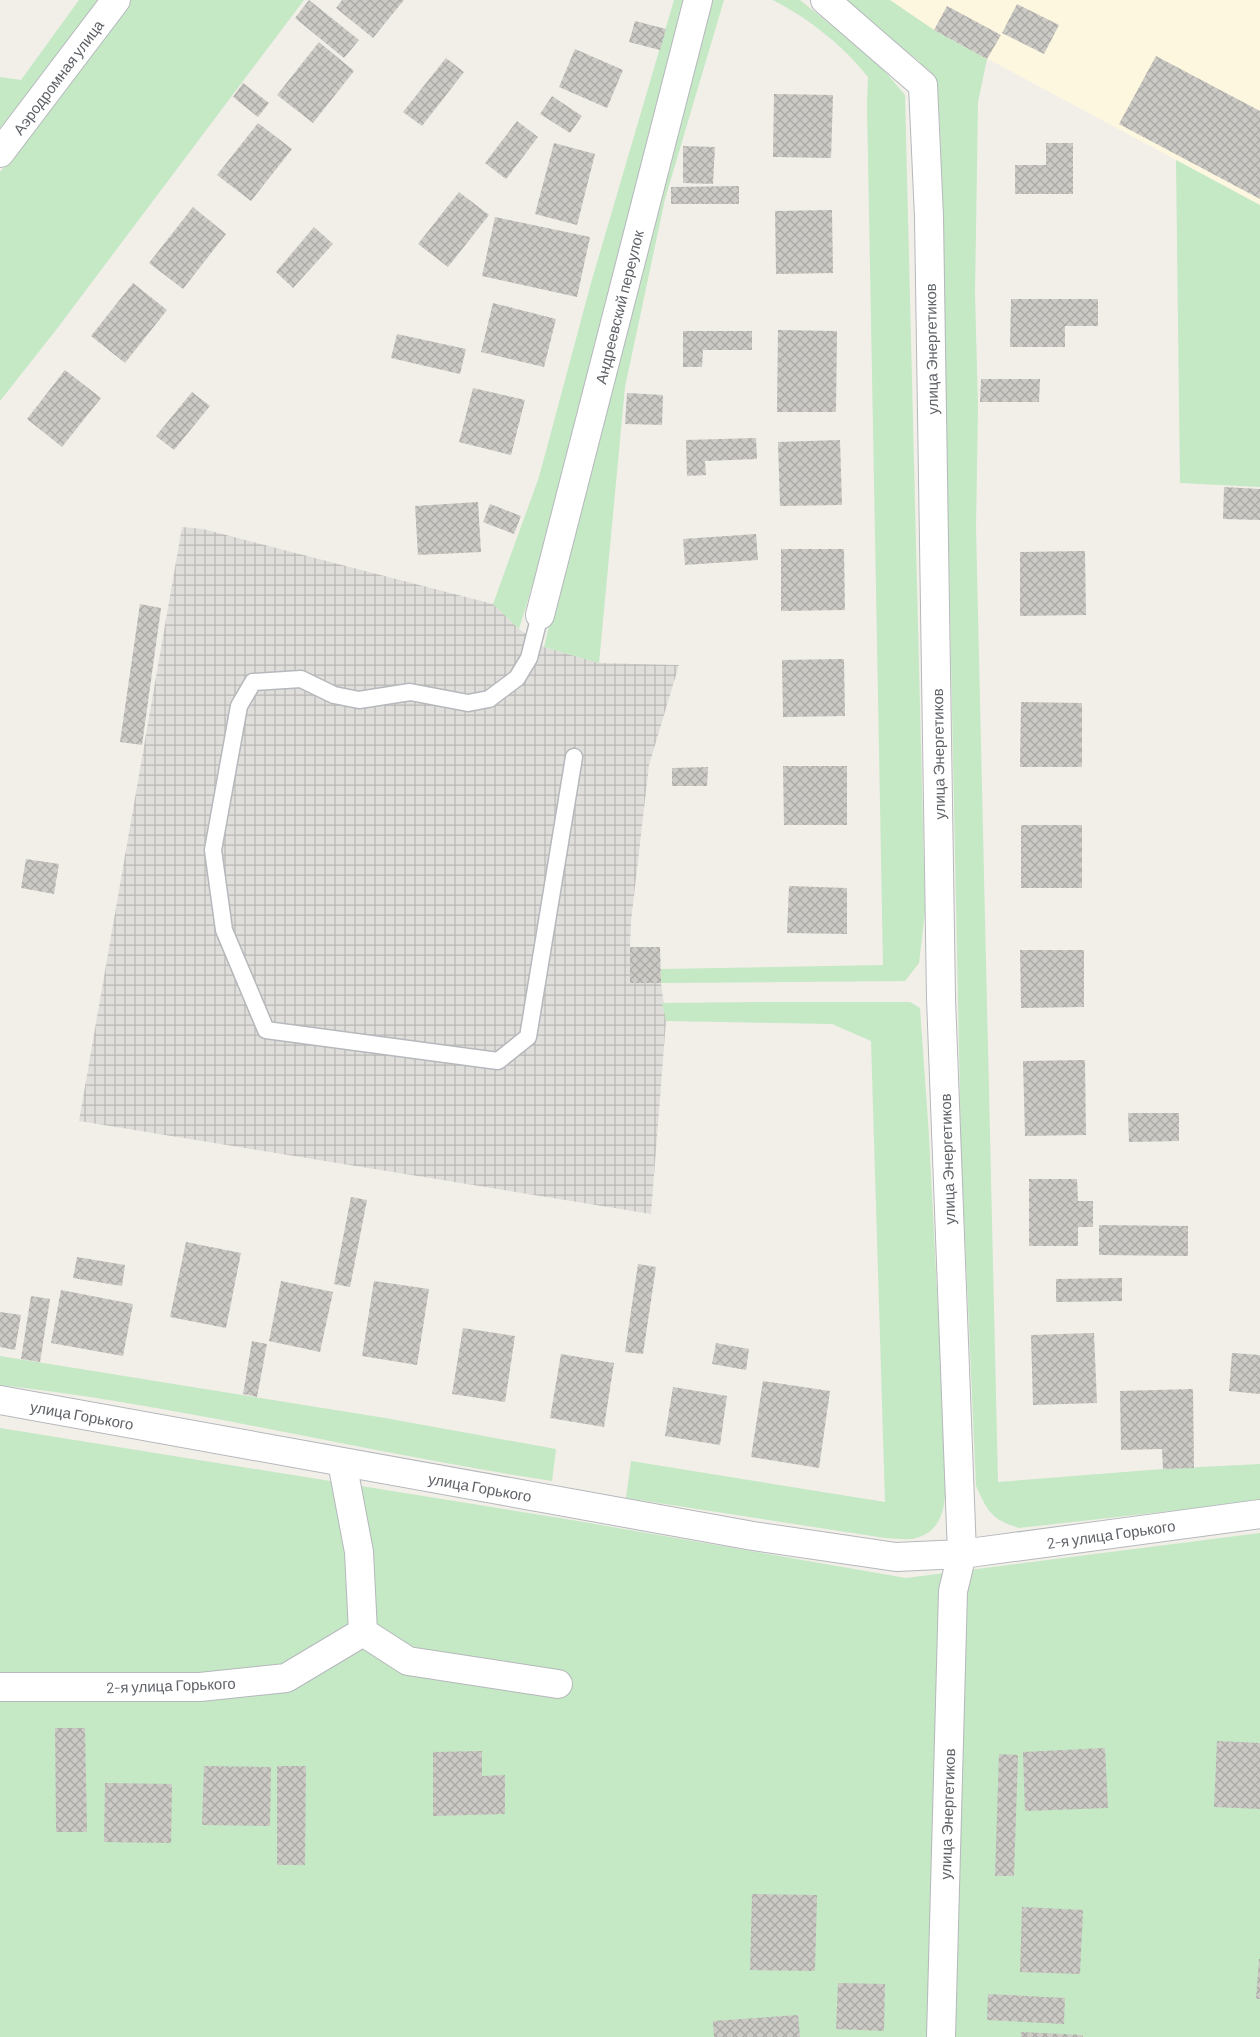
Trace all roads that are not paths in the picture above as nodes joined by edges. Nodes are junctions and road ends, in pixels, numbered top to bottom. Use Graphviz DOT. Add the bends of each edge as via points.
graph roads {
  1 [pos="116,0"];
  2 [pos="698,0"];
  3 [pos="824,0"];
  4 [pos="0,153"];
  5 [pos="540,615"];
  6 [pos="574,757"];
  7 [pos="0,1400"];
  8 [pos="342,1462"];
  9 [pos="1260,1514"];
  10 [pos="962,1554"];
  11 [pos="363,1632"];
  12 [pos="558,1684"];
  13 [pos="0,1687"];
  14 [pos="941,2037"];
  1 -- 4 [label="street, Аэродромная улица"];
  2 -- 5 [label="street, Андреевский переулок"];
  3 -- 10 [label="street, улица Энергетиков" via="923,85 929,217 941,998"];
  5 -- 6 [label="lane" via="529,658 517,678 489,699 468,703 410,692 359,700 334,695 301,679 253,682 239,706 213,850 224,930 266,1030 498,1061 528,1037"];
  7 -- 8 [label="street, улица Горького"];
  8 -- 10 [label="street, улица Горького" via="781,1540 896,1557"];
  8 -- 11 [label="street" via="359,1552"];
  9 -- 10 [label="street, 2-я улица Горького"];
  10 -- 14 [label="street, улица Энергетиков" via="953,1591"];
  11 -- 12 [label="street" via="408,1661"];
  11 -- 13 [label="street, 2-я улица Горького" via="286,1678 200,1687"];
}
